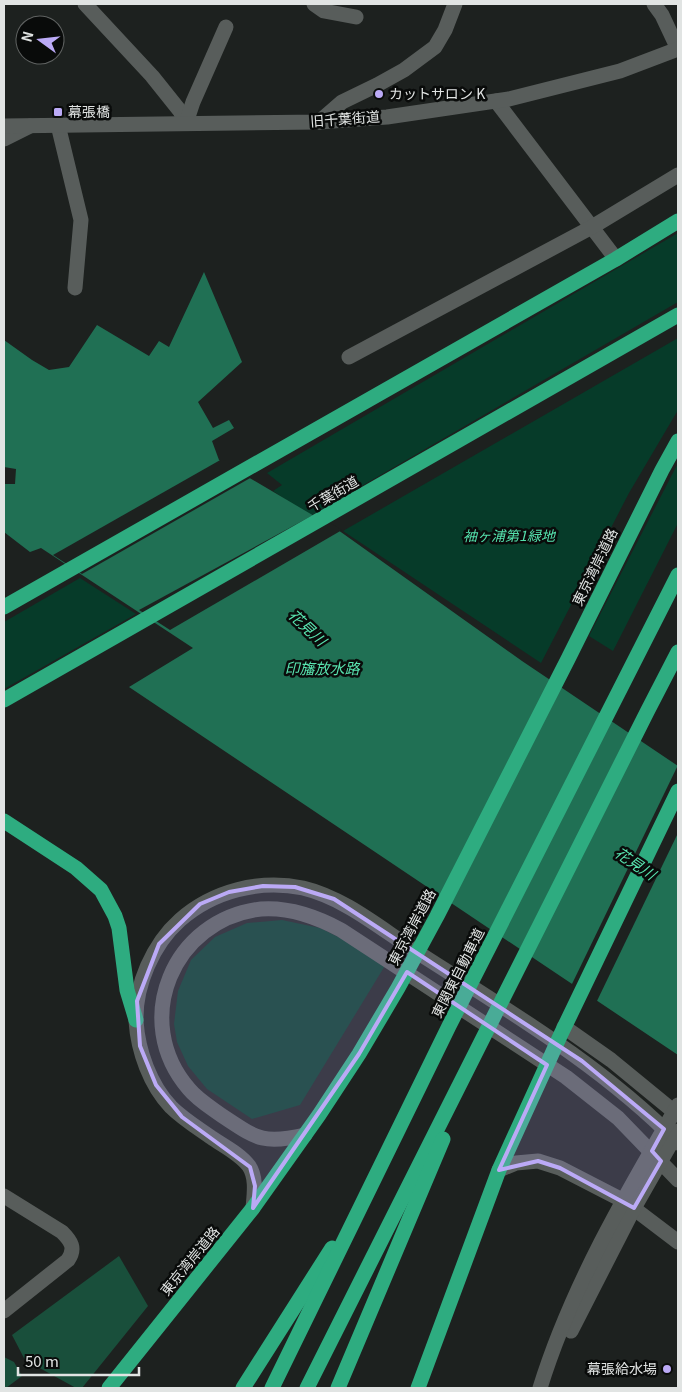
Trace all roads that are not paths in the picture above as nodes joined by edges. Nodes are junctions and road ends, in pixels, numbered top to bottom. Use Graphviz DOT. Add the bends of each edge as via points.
graph roads {
  1 [pos="84,4"];
  2 [pos="314,4"];
  3 [pos="455,4"];
  4 [pos="654,4"];
  5 [pos="356,17"];
  6 [pos="226,27"];
  7 [pos="678,49"];
  8 [pos="496,101"];
  9 [pos="186,122"];
  10 [pos="319,122"];
  11 [pos="58,125"];
  12 [pos="4,126"];
  13 [pos="30,126"];
  14 [pos="4,138"];
  15 [pos="678,175"];
  16 [pos="678,221"];
  17 [pos="592,227"];
  18 [pos="616,259"];
  19 [pos="75,288"];
  20 [pos="678,315"];
  21 [pos="349,358"];
  22 [pos="678,441"];
  23 [pos="678,576"];
  24 [pos="4,606"];
  25 [pos="678,652"];
  26 [pos="4,700"];
  27 [pos="678,791"];
  28 [pos="4,821"];
  29 [pos="136,1020"];
  30 [pos="564,1026"];
  31 [pos="455,1096"];
  32 [pos="676,1116"];
  33 [pos="305,1136"];
  34 [pos="678,1143"];
  35 [pos="499,1170"];
  36 [pos="678,1180"];
  37 [pos="4,1196"];
  38 [pos="629,1204"];
  39 [pos="253,1208"];
  40 [pos="350,1230"];
  41 [pos="678,1242"];
  42 [pos="4,1311"];
  43 [pos="110,1388"];
  44 [pos="243,1388"];
  45 [pos="272,1388"];
  46 [pos="307,1388"];
  47 [pos="338,1388"];
  48 [pos="418,1388"];
  49 [pos="542,1388"];
  1 -- 9 [label="street" via="152,76"];
  2 -- 5 [label="street" via="324,11"];
  3 -- 10 [label="street" via="435,46 404,70 342,102"];
  4 -- 7 [label="street"];
  6 -- 9 [label="street"];
  7 -- 8 [label="street, 旧千葉街道" via="620,72"];
  8 -- 10 [label="street, 旧千葉街道" via="387,117"];
  8 -- 17 [label="street"];
  9 -- 10 [label="street, 旧千葉街道"];
  9 -- 11 [label="street, 旧千葉街道"];
  11 -- 13 [label="street, 旧千葉街道"];
  11 -- 19 [label="street" via="81,220"];
  12 -- 13 [label="street, 旧千葉街道"];
  13 -- 14 [label="street"];
  15 -- 17 [label="street"];
  16 -- 18 [label="highway"];
  17 -- 18 [label="street"];
  17 -- 21 [label="street"];
  18 -- 24 [label="highway"];
  20 -- 26 [label="highway, 千葉街道"];
  22 -- 33 [label="highway, 東京湾岸道路" via="398,988 360,1054"];
  23 -- 40 [label="highway, 東関東自動車道" via="449,1026"];
  25 -- 31 [label="highway"];
  27 -- 30 [label="highway"];
  28 -- 29 [label="highway" via="76,868 100,890 119,928"];
  29 -- 34 [label="street" via="146,972 159,944 192,910 214,897 244,888 273,885 306,889 334,899 361,915 528,1024 635,1102"];
  29 -- 39 [label="street" via="143,1058 163,1098 182,1117 242,1158 250,1167 255,1186"];
  30 -- 32 [label="street" via="611,1060"];
  30 -- 35 [label="highway"];
  31 -- 46 [label="highway"];
  31 -- 47 [label="highway" via="446,1133"];
  32 -- 38 [label="street"];
  33 -- 36 [label="street" via="277,1141 246,1131 210,1108 189,1089 167,1050 162,1009 174,966 197,938 232,916 262,909 280,910 308,916 341,930 566,1077 618,1118"];
  33 -- 39 [label="highway, 東京湾岸道路"];
  35 -- 38 [label="street" via="516,1163 538,1161 560,1168"];
  35 -- 48 [label="highway"];
  37 -- 42 [label="street" via="62,1232 73,1246 68,1260"];
  38 -- 41 [label="street"];
  38 -- 49 [label="street"];
  39 -- 43 [label="highway, 東京湾岸道路"];
  40 -- 44 [label="highway" via="331,1249"];
  40 -- 45 [label="highway, 東関東自動車道"];
}
